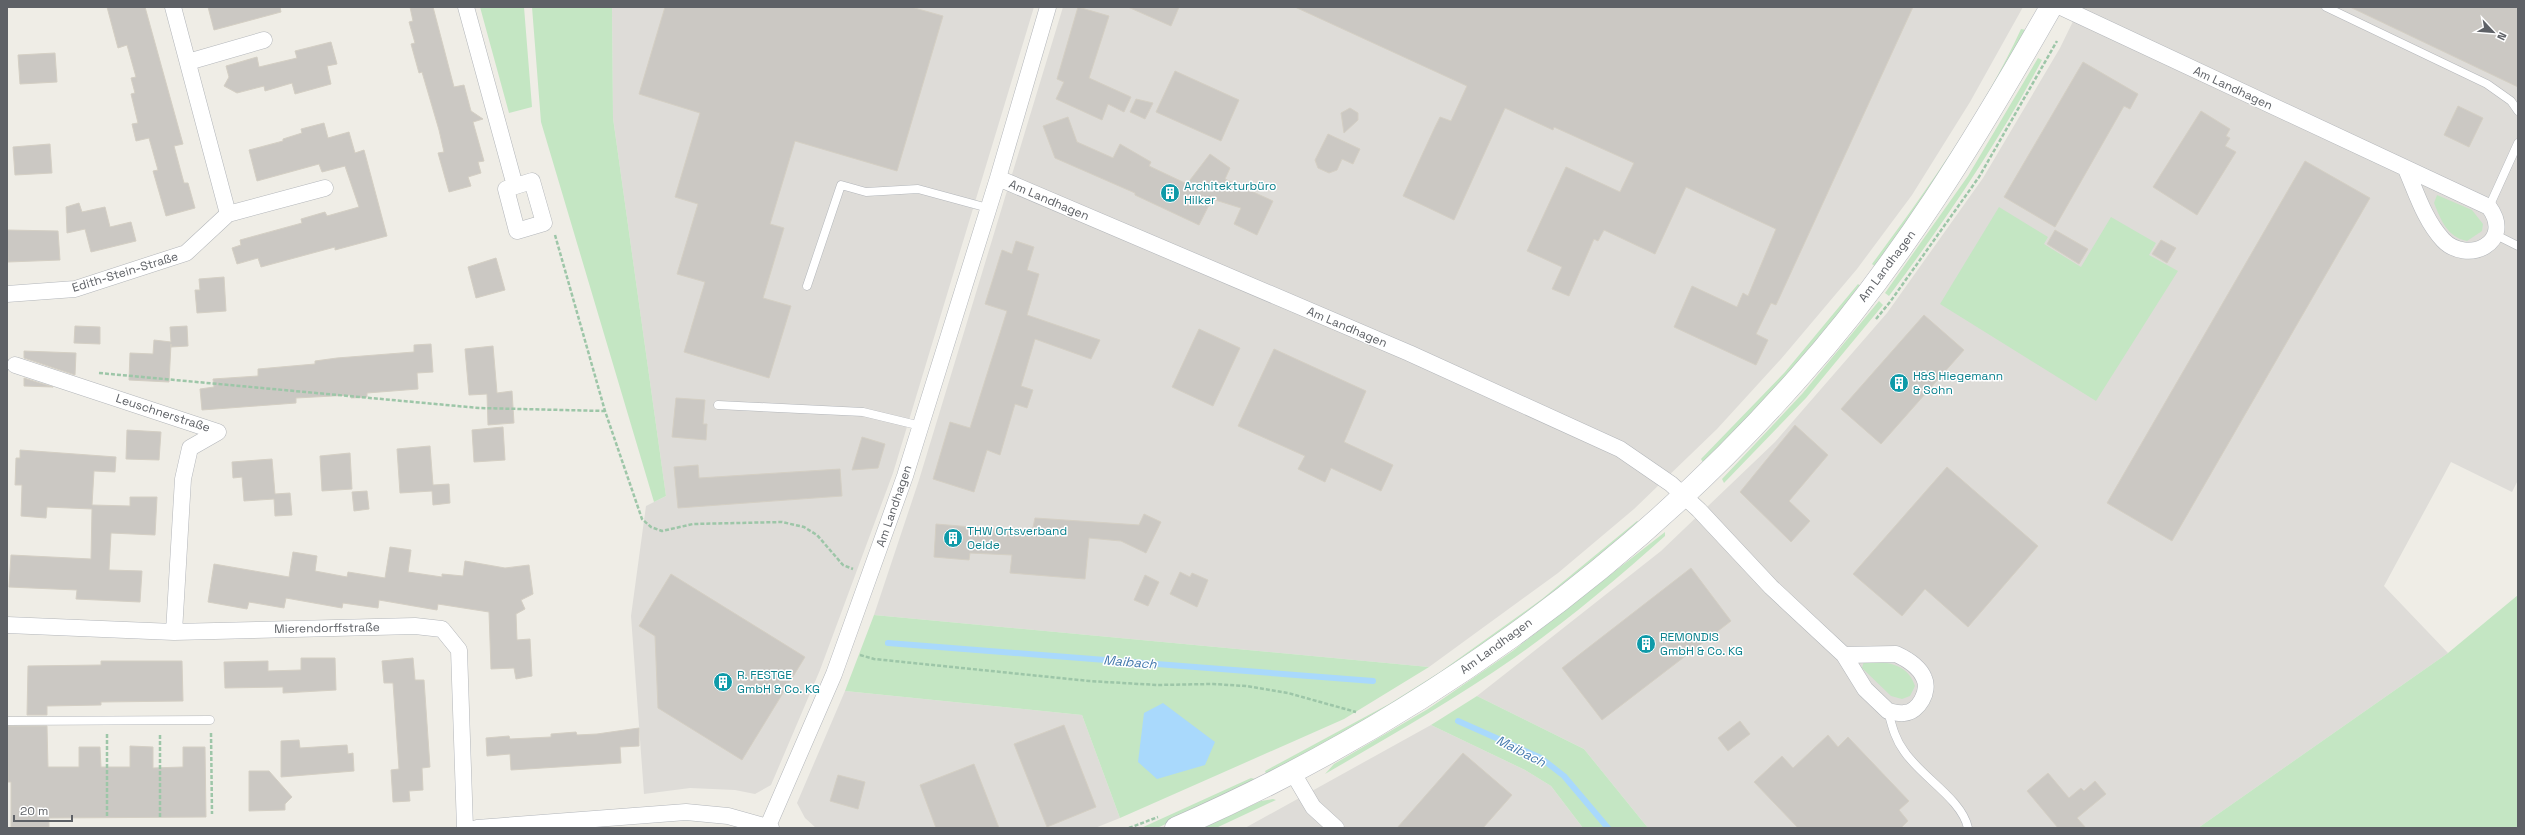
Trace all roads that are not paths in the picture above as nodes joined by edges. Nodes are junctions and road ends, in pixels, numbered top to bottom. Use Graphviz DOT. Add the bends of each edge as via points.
graph roads {
  1 [pos="173,7"];
  2 [pos="466,7"];
  3 [pos="1048,7"];
  4 [pos="2051,7"];
  5 [pos="2061,7"];
  6 [pos="2326,7"];
  7 [pos="264,40"];
  8 [pos="188,62"];
  9 [pos="2518,111"];
  10 [pos="2518,143"];
  11 [pos="2406,169"];
  12 [pos="998,178"];
  13 [pos="515,186"];
  14 [pos="324,188"];
  15 [pos="2489,207"];
  16 [pos="988,208"];
  17 [pos="228,214"];
  18 [pos="2496,235"];
  19 [pos="2518,246"];
  20 [pos="807,286"];
  21 [pos="7,294"];
  22 [pos="15,365"];
  23 [pos="718,405"];
  24 [pos="920,426"];
  25 [pos="1684,496"];
  26 [pos="7,625"];
  27 [pos="174,632"];
  28 [pos="1844,655"];
  29 [pos="1888,712"];
  30 [pos="210,720"];
  31 [pos="7,721"];
  32 [pos="1293,773"];
  33 [pos="770,827"];
  34 [pos="465,828"];
  35 [pos="477,828"];
  36 [pos="1176,828"];
  37 [pos="1336,828"];
  38 [pos="1968,828"];
  1 -- 8 [label="street"];
  2 -- 13 [label="street"];
  3 -- 12 [label="street, Am Landhagen"];
  4 -- 25 [label="street, Am Landhagen" via="1990,115 1928,210 1874,285 1800,377"];
  5 -- 11 [label="street, Am Landhagen"];
  6 -- 9 [label="lane" via="2487,84 2511,101"];
  7 -- 8 [label="street"];
  8 -- 17 [label="street"];
  10 -- 15 [label="lane"];
  11 -- 15 [label="street, Am Landhagen" via="2432,178"];
  11 -- 18 [label="street" via="2423,209 2448,244 2467,251 2486,245"];
  12 -- 16 [label="street, Am Landhagen"];
  12 -- 25 [label="street, Am Landhagen" via="1409,353 1568,424 1620,449"];
  13 -- 13 [label="street" via="532,181 544,223 517,231 506,189"];
  14 -- 17 [label="street, Edith-Stein-Straße"];
  15 -- 18 [label="street" via="2498,226"];
  16 -- 20 [label="lane" via="918,189 866,192 841,185"];
  16 -- 24 [label="street, Am Landhagen"];
  17 -- 21 [label="street, Edith-Stein-Straße" via="186,253 75,289"];
  18 -- 19 [label="lane"];
  22 -- 27 [label="street, Leuschnerstraße" via="218,432 190,448 183,479"];
  23 -- 24 [label="lane" via="863,412"];
  24 -- 33 [label="street, Am Landhagen" via="843,650"];
  25 -- 28 [label="street, Am Landhagen" via="1771,586"];
  25 -- 32 [label="street, Am Landhagen" via="1569,593 1462,672 1358,737"];
  26 -- 27 [label="street, Mierendorffstraße"];
  27 -- 34 [label="street, Mierendorffstraße" via="415,626 442,629 459,650"];
  28 -- 29 [label="street, Am Landhagen" via="1865,689"];
  28 -- 29 [label="street" via="1896,654 1919,670 1925,678 1926,691 1917,707 1903,714"];
  29 -- 38 [label="lane" via="1895,736 1904,752 1956,805"];
  30 -- 31 [label="lane"];
  32 -- 36 [label="street, Am Landhagen"];
  32 -- 37 [label="street" via="1313,807"];
  33 -- 35 [label="street" via="728,816 686,812"];
}
